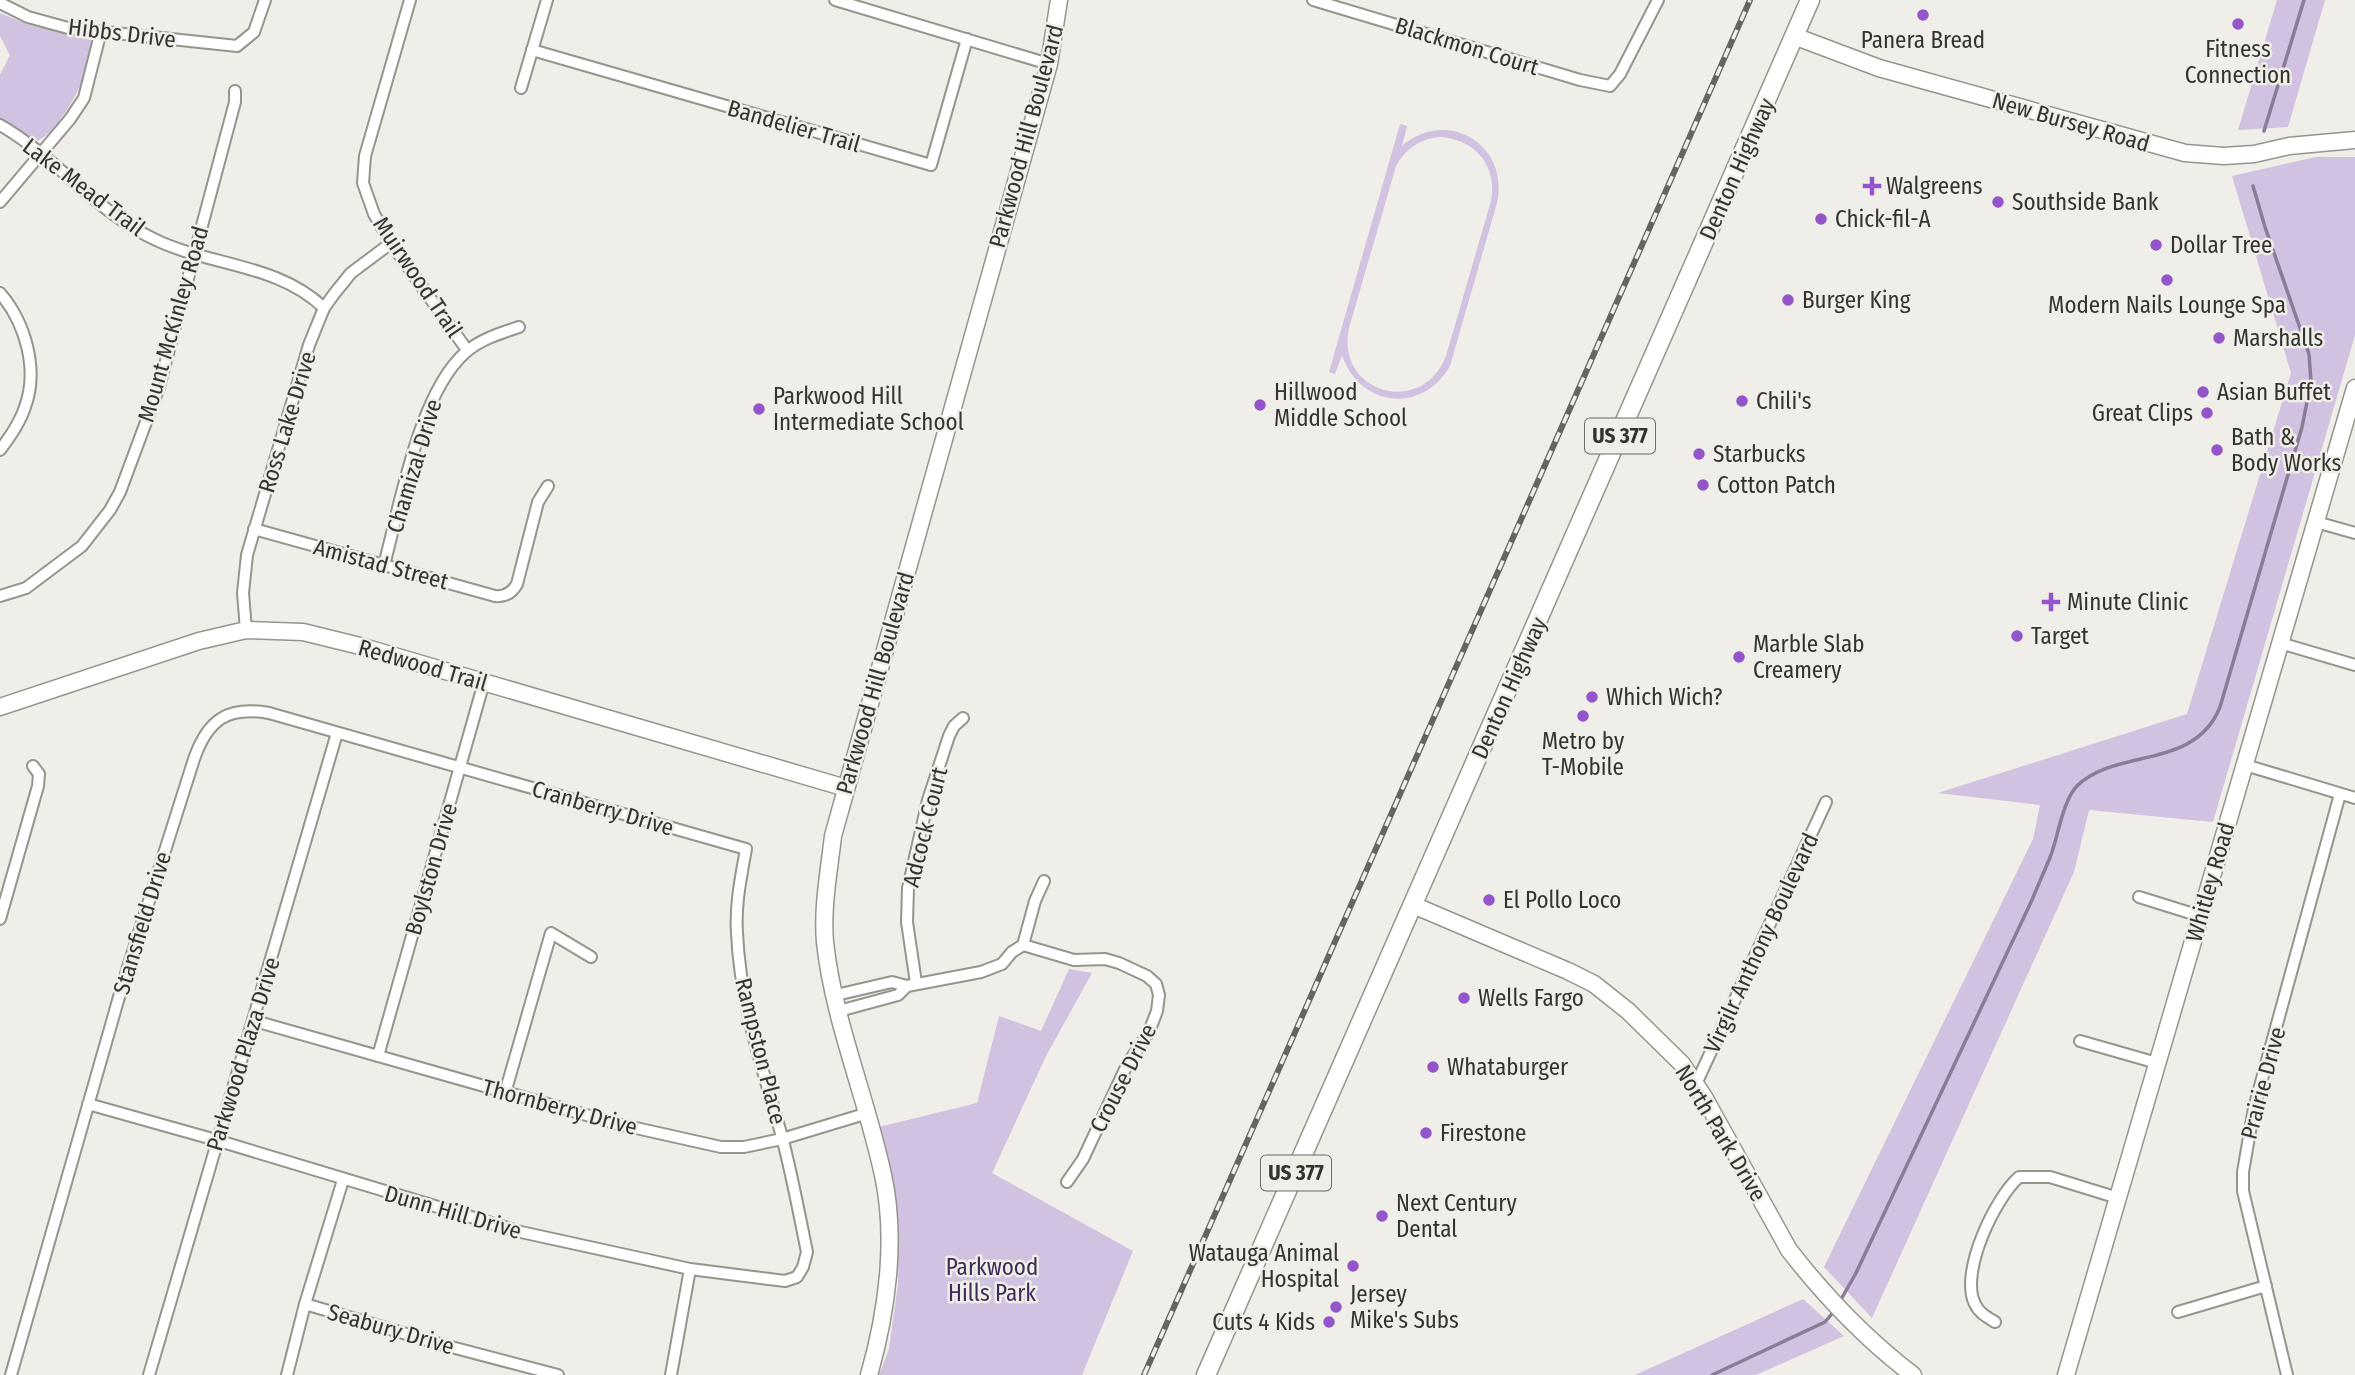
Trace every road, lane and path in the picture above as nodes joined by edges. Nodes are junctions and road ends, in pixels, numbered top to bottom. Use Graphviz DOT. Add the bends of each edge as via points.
graph roads {
  1 [pos="265,0"];
  2 [pos="410,0"];
  3 [pos="547,0"];
  4 [pos="835,0"];
  5 [pos="1059,0"];
  6 [pos="1313,0"];
  7 [pos="1658,0"];
  8 [pos="1810,0"];
  9 [pos="0,4"];
  10 [pos="102,31"];
  11 [pos="1794,36"];
  12 [pos="967,39"];
  13 [pos="532,50"];
  14 [pos="1049,64"];
  15 [pos="521,88"];
  16 [pos="235,91"];
  17 [pos="0,125"];
  18 [pos="2355,140"];
  19 [pos="41,154"];
  20 [pos="0,202"];
  21 [pos="391,243"];
  22 [pos="195,253"];
  23 [pos="0,293"];
  24 [pos="324,308"];
  25 [pos="519,327"];
  26 [pos="467,350"];
  27 [pos="2354,397"];
  28 [pos="0,450"];
  29 [pos="548,486"];
  30 [pos="2316,522"];
  31 [pos="254,529"];
  32 [pos="2355,533"];
  33 [pos="82,546"];
  34 [pos="93,555"];
  35 [pos="384,565"];
  36 [pos="0,596"];
  37 [pos="246,630"];
  38 [pos="2280,643"];
  39 [pos="2355,665"];
  40 [pos="484,682"];
  41 [pos="0,707"];
  42 [pos="963,718"];
  43 [pos="337,733"];
  44 [pos="2245,765"];
  45 [pos="33,766"];
  46 [pos="460,768"];
  47 [pos="846,788"];
  48 [pos="2340,793"];
  49 [pos="2355,798"];
  50 [pos="1826,802"];
  51 [pos="746,849"];
  52 [pos="1044,881"];
  53 [pos="2139,897"];
  54 [pos="1413,905"];
  55 [pos="2200,916"];
  56 [pos="0,919"];
  57 [pos="1023,945"];
  58 [pos="591,957"];
  59 [pos="912,985"];
  60 [pos="837,1003"];
  61 [pos="255,1021"];
  62 [pos="2080,1041"];
  63 [pos="378,1056"];
  64 [pos="2157,1063"];
  65 [pos="1696,1084"];
  66 [pos="505,1093"];
  67 [pos="88,1104"];
  68 [pos="868,1113"];
  69 [pos="782,1139"];
  70 [pos="216,1140"];
  71 [pos="343,1180"];
  72 [pos="1067,1182"];
  73 [pos="2118,1198"];
  74 [pos="807,1252"];
  75 [pos="690,1269"];
  76 [pos="2266,1286"];
  77 [pos="305,1304"];
  78 [pos="2178,1312"];
  79 [pos="1995,1322"];
  80 [pos="1905,1373"];
  81 [pos="11,1375"];
  82 [pos="149,1375"];
  83 [pos="287,1375"];
  84 [pos="558,1375"];
  85 [pos="671,1375"];
  86 [pos="869,1375"];
  87 [pos="1206,1375"];
  88 [pos="2066,1375"];
  89 [pos="2287,1375"];
  1 -- 10 [label="street, Hibbs Drive" via="254,32 237,46"];
  2 -- 21 [label="street, Muirwood Trail" via="365,156 363,183"];
  3 -- 13 [label="street"];
  4 -- 12 [label="street"];
  5 -- 14 [label="street, Parkwood Hill Boulevard"];
  6 -- 7 [label="street, Blackmon Court" via="1610,86"];
  8 -- 11 [label="main road, Denton Highway / US 377"];
  9 -- 10 [label="street, Hibbs Drive" via="68,28"];
  10 -- 19 [label="street" via="84,98"];
  11 -- 18 [label="street, New Bursey Road" via="1879,68 2185,153 2254,154"];
  11 -- 54 [label="main road, Denton Highway / US 377"];
  12 -- 13 [label="street, Bandelier Trail" via="931,165"];
  12 -- 14 [label="street"];
  13 -- 15 [label="street"];
  14 -- 47 [label="street, Parkwood Hill Boulevard"];
  16 -- 22 [label="street, Mount McKinley Road"];
  17 -- 19 [label="street, Lake Mead Trail"];
  19 -- 20 [label="street"];
  19 -- 22 [label="street, Lake Mead Trail" via="137,231"];
  21 -- 24 [label="street, Ross Lake Drive" via="351,273"];
  21 -- 26 [label="street, Muirwood Trail"];
  22 -- 24 [label="street, Lake Mead Trail" via="279,280"];
  22 -- 33 [label="street, Mount McKinley Road" via="159,387 120,492"];
  23 -- 28 [label="street" via="18,318 31,375 25,407"];
  24 -- 31 [label="street, Ross Lake Drive"];
  25 -- 26 [label="street, Chamizal Drive"];
  26 -- 35 [label="street, Chamizal Drive" via="439,386 427,413"];
  27 -- 30 [label="street, Whitley Road"];
  29 -- 35 [label="street, Amistad Street" via="538,502 517,584 508,594 495,596"];
  30 -- 32 [label="street"];
  30 -- 38 [label="street, Whitley Road"];
  31 -- 35 [label="street, Amistad Street"];
  31 -- 37 [label="street, Ross Lake Drive" via="244,574"];
  33 -- 34 [label="street"];
  33 -- 36 [label="street, Mount McKinley Road" via="26,588"];
  37 -- 40 [label="street, Redwood Trail" via="278,629 329,638"];
  37 -- 41 [label="street, Redwood Trail" via="199,641"];
  38 -- 39 [label="street"];
  38 -- 44 [label="street, Whitley Road"];
  40 -- 46 [label="street, Boylston Drive"];
  40 -- 47 [label="street, Redwood Trail"];
  42 -- 59 [label="street, Adcock Court" via="949,736 928,800 908,888"];
  43 -- 46 [label="street, Stansfield Drive"];
  43 -- 61 [label="street, Parkwood Plaza Drive"];
  43 -- 67 [label="street, Stansfield Drive" via="250,710 233,712 209,728 194,759"];
  44 -- 48 [label="street"];
  44 -- 55 [label="street, Whitley Road"];
  45 -- 56 [label="street" via="39,774 38,786"];
  46 -- 51 [label="street, Cranberry Drive"];
  46 -- 63 [label="street, Boylston Drive"];
  47 -- 60 [label="street, Parkwood Hill Boulevard" via="833,836 826,896 825,942"];
  48 -- 49 [label="street"];
  48 -- 76 [label="street, Prairie Drive" via="2248,1134 2243,1191"];
  50 -- 65 [label="street, Virgilr Anthony Boulevard"];
  51 -- 69 [label="street, Rampston Place" via="736,932 740,972 747,1018"];
  52 -- 57 [label="street"];
  53 -- 55 [label="street"];
  54 -- 65 [label="street, North Park Drive" via="1594,984 1628,1010"];
  54 -- 87 [label="main road, Denton Highway / US 377"];
  55 -- 64 [label="street, Whitley Road"];
  57 -- 59 [label="street" via="1002,964 981,972"];
  57 -- 72 [label="street, Crouse Drive" via="1074,960 1119,963 1147,976 1159,995 1149,1032 1126,1065 1083,1159"];
  58 -- 66 [label="street" via="551,933"];
  59 -- 60 [label="street" via="892,982"];
  60 -- 68 [label="street, Parkwood Hill Boulevard"];
  61 -- 63 [label="street, Thornberry Drive"];
  61 -- 70 [label="street, Parkwood Plaza Drive"];
  62 -- 64 [label="street"];
  63 -- 66 [label="street, Thornberry Drive"];
  64 -- 73 [label="street, Whitley Road"];
  65 -- 80 [label="street, North Park Drive" via="1789,1250"];
  66 -- 69 [label="street, Thornberry Drive" via="721,1147"];
  67 -- 70 [label="street, Dunn Hill Drive"];
  67 -- 81 [label="street, Stansfield Drive"];
  68 -- 69 [label="street, Thornberry Drive"];
  68 -- 86 [label="street, Parkwood Hill Boulevard" via="884,1178 889,1247 883,1311"];
  69 -- 74 [label="street, Rampston Place"];
  70 -- 71 [label="street, Dunn Hill Drive"];
  70 -- 82 [label="street, Parkwood Plaza Drive"];
  71 -- 75 [label="street, Dunn Hill Drive" via="521,1232"];
  71 -- 77 [label="street"];
  73 -- 79 [label="street" via="2050,1177 2019,1177 2009,1185 1981,1240 1970,1280 1974,1303"];
  73 -- 88 [label="street, Whitley Road"];
  74 -- 75 [label="street, Dunn Hill Drive" via="797,1278 785,1281"];
  75 -- 85 [label="street"];
  76 -- 78 [label="street"];
  76 -- 89 [label="street, Prairie Drive"];
  77 -- 83 [label="street"];
  77 -- 84 [label="street, Seabury Drive"];
}
